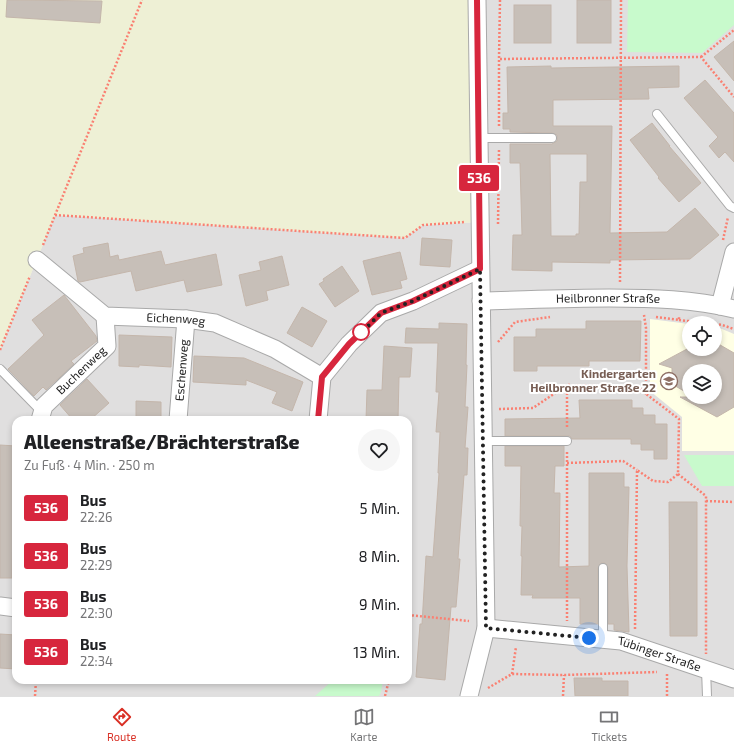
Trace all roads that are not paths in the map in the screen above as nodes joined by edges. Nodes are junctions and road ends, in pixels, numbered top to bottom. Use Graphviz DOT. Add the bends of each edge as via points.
graph roads {
  1 [pos="477,0"];
  2 [pos="657,114"];
  3 [pos="478,138"];
  4 [pos="552,138"];
  5 [pos="732,207"];
  6 [pos="728,248"];
  7 [pos="37,260"];
  8 [pos="480,269"];
  9 [pos="481,301"];
  10 [pos="727,307"];
  11 [pos="105,316"];
  12 [pos="186,319"];
  13 [pos="0,369"];
  14 [pos="322,377"];
  15 [pos="40,416"];
  16 [pos="178,416"];
  17 [pos="318,416"];
  18 [pos="483,441"];
  19 [pos="567,441"];
  20 [pos="603,568"];
  21 [pos="0,606"];
  22 [pos="12,608"];
  23 [pos="486,628"];
  24 [pos="603,639"];
  25 [pos="706,669"];
  26 [pos="734,679"];
  27 [pos="469,696"];
  28 [pos="707,696"];
  1 -- 3 [label="street"];
  2 -- 5 [label="lane"];
  3 -- 4 [label="lane"];
  3 -- 8 [label="street"];
  6 -- 10 [label="street"];
  7 -- 11 [label="street"];
  8 -- 9 [label="street"];
  8 -- 14 [label="street" via="413,301 381,313 349,344"];
  9 -- 10 [label="street, Heilbronner Straße" via="653,298"];
  9 -- 18 [label="street"];
  11 -- 12 [label="street, Eichenweg"];
  11 -- 15 [label="street, Buchenweg" via="107,346 44,406"];
  12 -- 14 [label="street, Eichenweg" via="215,323 275,349"];
  12 -- 16 [label="street, Eschenweg"];
  13 -- 15 [label="lane"];
  14 -- 17 [label="street"];
  18 -- 19 [label="lane"];
  18 -- 23 [label="street"];
  20 -- 24 [label="lane"];
  21 -- 22 [label="street"];
  23 -- 24 [label="street, Tübinger Straße"];
  23 -- 27 [label="street"];
  24 -- 25 [label="street, Tübinger Straße" via="621,640"];
  25 -- 26 [label="street, Tübinger Straße"];
  25 -- 28 [label="lane"];
}
